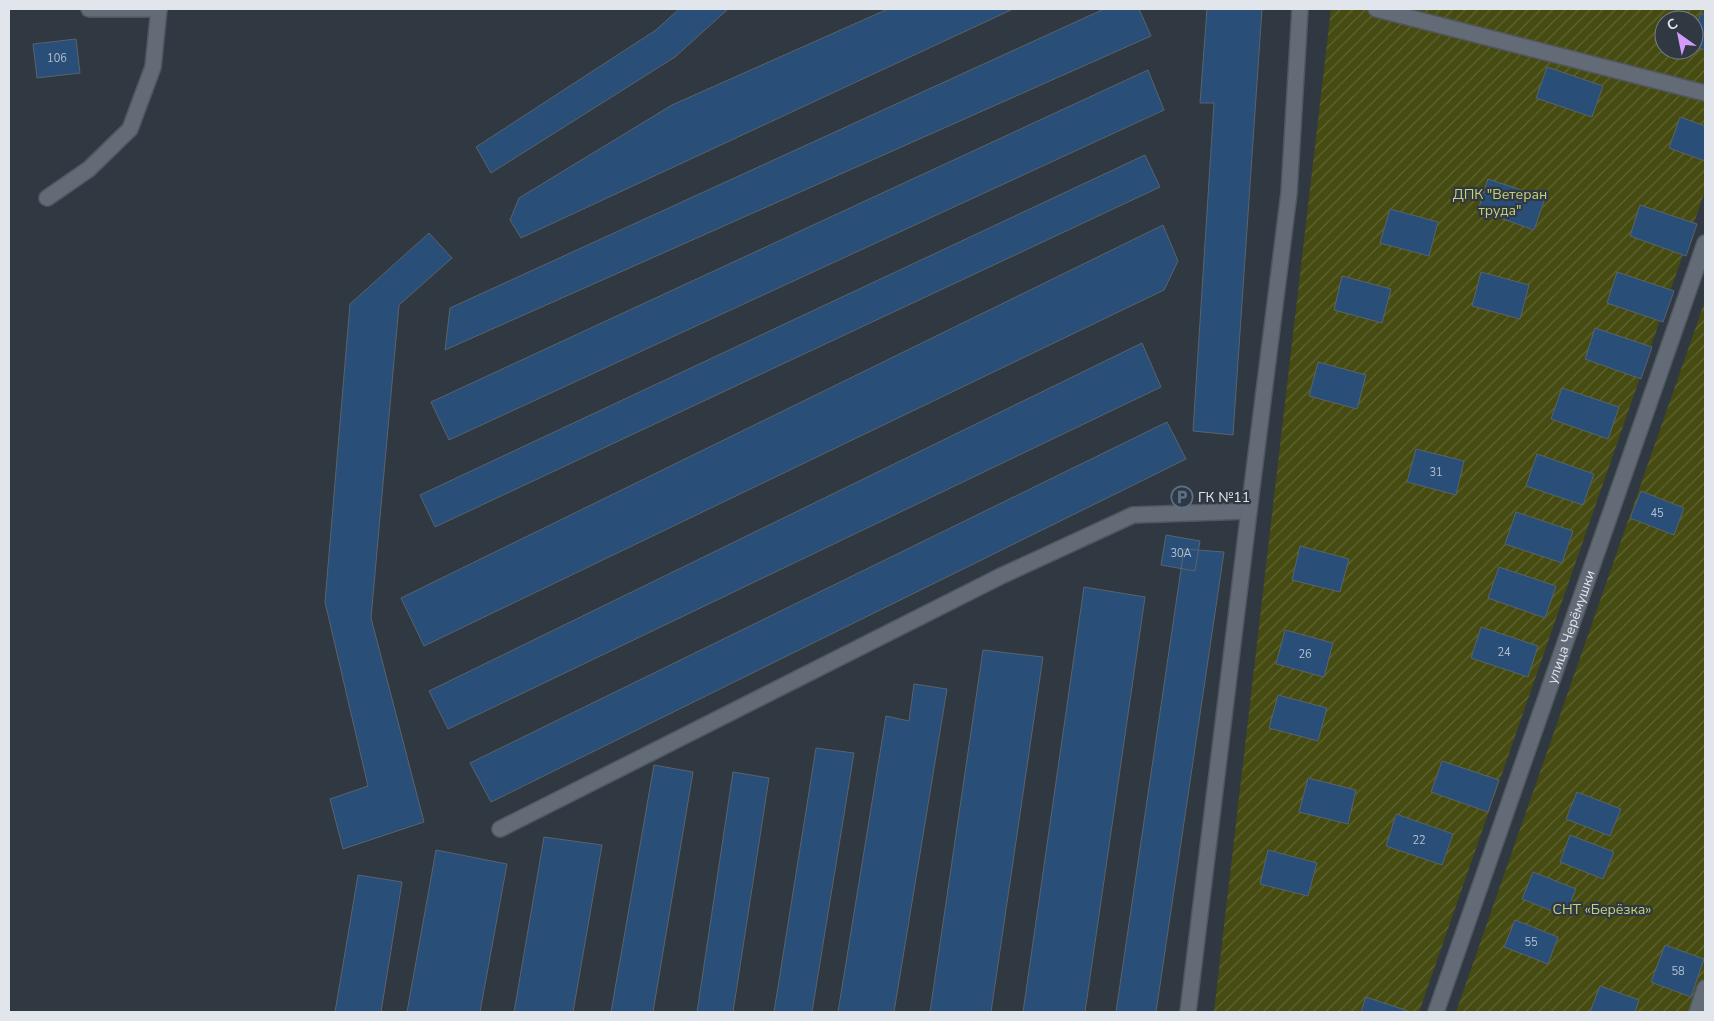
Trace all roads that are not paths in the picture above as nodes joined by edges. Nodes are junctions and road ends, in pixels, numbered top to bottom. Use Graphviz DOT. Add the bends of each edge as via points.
graph roads {
  1 [pos="89,9"];
  2 [pos="159,9"];
  3 [pos="1300,9"];
  4 [pos="1376,9"];
  5 [pos="1705,93"];
  6 [pos="47,198"];
  7 [pos="1705,243"];
  8 [pos="1249,511"];
  9 [pos="500,829"];
  10 [pos="1705,988"];
  11 [pos="1188,1012"];
  12 [pos="1436,1012"];
  13 [pos="1697,1012"];
  1 -- 2 [label="street"];
  2 -- 6 [label="street" via="153,67 130,129 89,169"];
  3 -- 8 [label="street" via="1289,193"];
  4 -- 5 [label="street"];
  7 -- 12 [label="street, улица Черёмушки"];
  8 -- 9 [label="street" via="1133,515 1001,576"];
  8 -- 11 [label="street"];
  10 -- 13 [label="street"];
}
